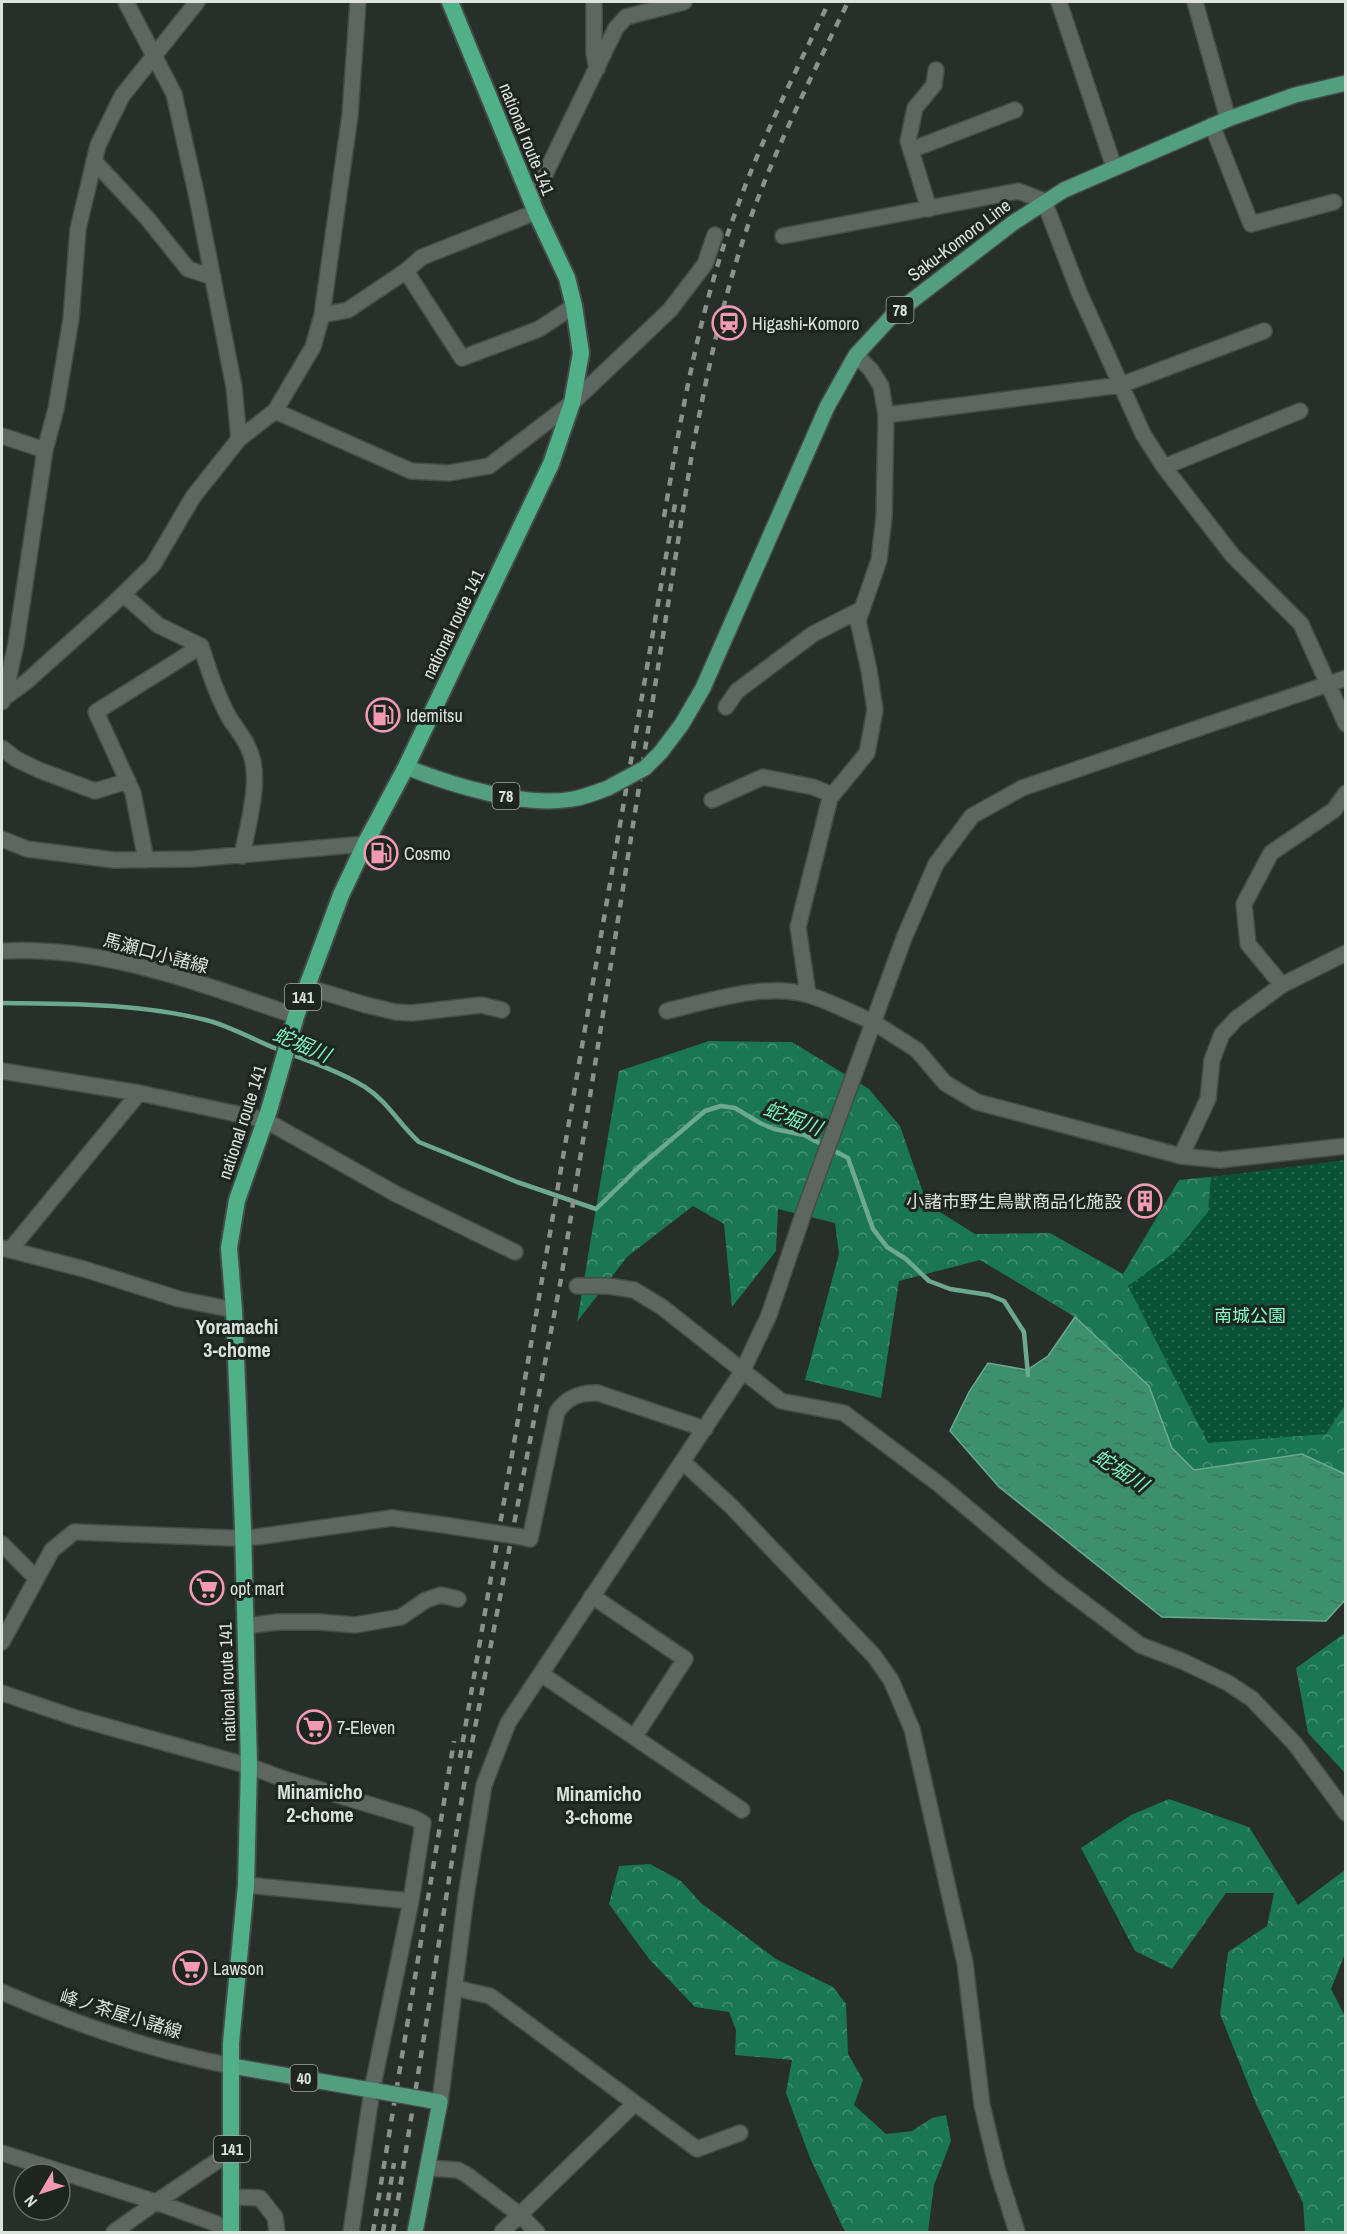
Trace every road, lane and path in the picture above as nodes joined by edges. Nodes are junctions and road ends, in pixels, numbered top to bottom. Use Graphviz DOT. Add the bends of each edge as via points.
graph roads {
  1 [pos="126,2"];
  2 [pos="197,2"];
  3 [pos="358,2"];
  4 [pos="450,2"];
  5 [pos="594,2"];
  6 [pos="684,2"];
  7 [pos="1059,2"];
  8 [pos="1195,2"];
  9 [pos="153,54"];
  10 [pos="597,69"];
  11 [pos="936,70"];
  12 [pos="1346,83"];
  13 [pos="1015,111"];
  14 [pos="1228,118"];
  15 [pos="1212,125"];
  16 [pos="911,150"];
  17 [pos="94,161"];
  18 [pos="1114,167"];
  19 [pos="1044,201"];
  20 [pos="1335,202"];
  21 [pos="534,206"];
  22 [pos="929,209"];
  23 [pos="715,235"];
  24 [pos="783,236"];
  25 [pos="406,271"];
  26 [pos="213,277"];
  27 [pos="574,306"];
  28 [pos="322,315"];
  29 [pos="1264,331"];
  30 [pos="856,355"];
  31 [pos="1121,385"];
  32 [pos="572,403"];
  33 [pos="275,411"];
  34 [pos="1300,411"];
  35 [pos="886,415"];
  36 [pos="2,436"];
  37 [pos="239,439"];
  38 [pos="45,450"];
  39 [pos="1164,467"];
  40 [pos="123,594"];
  41 [pos="862,609"];
  42 [pos="201,646"];
  43 [pos="1346,678"];
  44 [pos="1327,684"];
  45 [pos="2,698"];
  46 [pos="726,707"];
  47 [pos="1346,724"];
  48 [pos="2,748"];
  49 [pos="406,767"];
  50 [pos="128,781"];
  51 [pos="1346,793"];
  52 [pos="832,795"];
  53 [pos="712,800"];
  54 [pos="2,839"];
  55 [pos="365,844"];
  56 [pos="242,855"];
  57 [pos="146,860"];
  58 [pos="2,951"];
  59 [pos="1346,953"];
  60 [pos="1282,985"];
  61 [pos="307,987"];
  62 [pos="808,994"];
  63 [pos="502,1010"];
  64 [pos="668,1011"];
  65 [pos="296,1016"];
  66 [pos="873,1022"];
  67 [pos="2,1071"];
  68 [pos="139,1093"];
  69 [pos="265,1120"];
  70 [pos="1346,1146"];
  71 [pos="1181,1156"];
  72 [pos="6,1249"];
  73 [pos="515,1252"];
  74 [pos="577,1286"];
  75 [pos="234,1310"];
  76 [pos="742,1372"];
  77 [pos="705,1429"];
  78 [pos="683,1462"];
  79 [pos="243,1538"];
  80 [pos="2,1544"];
  81 [pos="36,1578"];
  82 [pos="592,1596"];
  83 [pos="458,1599"];
  84 [pos="245,1626"];
  85 [pos="2,1642"];
  86 [pos="541,1674"];
  87 [pos="2,1693"];
  88 [pos="635,1736"];
  89 [pos="249,1766"];
  90 [pos="742,1810"];
  91 [pos="1346,1813"];
  92 [pos="246,1885"];
  93 [pos="411,1901"];
  94 [pos="455,1988"];
  95 [pos="2,1992"];
  96 [pos="232,2066"];
  97 [pos="375,2090"];
  98 [pos="434,2101"];
  99 [pos="635,2103"];
  100 [pos="740,2133"];
  101 [pos="232,2151"];
  102 [pos="2,2153"];
  103 [pos="429,2168"];
  104 [pos="232,2197"];
  105 [pos="156,2202"];
  106 [pos="520,2216"];
  107 [pos="231,2231"];
  108 [pos="114,2232"];
  109 [pos="277,2232"];
  110 [pos="351,2232"];
  111 [pos="415,2232"];
  112 [pos="502,2232"];
  113 [pos="537,2232"];
  114 [pos="1017,2232"];
  1 -- 9 [label="street"];
  2 -- 9 [label="street"];
  3 -- 28 [label="street" via="350,115"];
  4 -- 21 [label="highway, national route 141 / 141"];
  5 -- 10 [label="street"];
  6 -- 10 [label="street" via="626,17 616,28"];
  7 -- 18 [label="street"];
  8 -- 14 [label="street"];
  9 -- 17 [label="street" via="122,96"];
  9 -- 26 [label="street" via="174,94"];
  10 -- 21 [label="street"];
  11 -- 16 [label="street" via="934,85 915,108 908,141"];
  12 -- 14 [label="main road, Saku-Komoro Line / 78"];
  13 -- 16 [label="street"];
  14 -- 15 [label="main road, Saku-Komoro Line / 78"];
  15 -- 18 [label="main road, Saku-Komoro Line / 78"];
  15 -- 20 [label="street" via="1251,224"];
  16 -- 22 [label="street"];
  17 -- 26 [label="street" via="188,269"];
  17 -- 38 [label="street" via="78,229 71,319"];
  18 -- 19 [label="main road, Saku-Komoro Line / 78"];
  19 -- 22 [label="street" via="1018,191"];
  19 -- 30 [label="main road, Saku-Komoro Line / 78" via="892,316"];
  19 -- 31 [label="street"];
  21 -- 25 [label="street" via="422,257"];
  21 -- 27 [label="highway, national route 141 / 141" via="567,278"];
  22 -- 24 [label="street"];
  23 -- 32 [label="street" via="705,264 670,310"];
  25 -- 27 [label="street" via="462,358 539,329"];
  25 -- 28 [label="street" via="348,310"];
  26 -- 37 [label="street" via="234,387"];
  27 -- 32 [label="highway, national route 141 / 141" via="581,353"];
  28 -- 33 [label="street" via="313,347"];
  29 -- 31 [label="street"];
  30 -- 35 [label="street" via="881,386"];
  30 -- 49 [label="main road, Saku-Komoro Line / 78, bridge" via="827,407 703,688 682,724 645,768 608,788 572,799 504,796 466,788"];
  31 -- 35 [label="street"];
  31 -- 39 [label="street" via="1143,434"];
  32 -- 33 [label="street" via="489,466 449,473 411,471"];
  32 -- 49 [label="highway, national route 141 / 141" via="552,464"];
  33 -- 37 [label="street"];
  34 -- 39 [label="street"];
  35 -- 41 [label="street" via="879,560"];
  36 -- 38 [label="street"];
  37 -- 40 [label="street" via="193,497 153,565"];
  38 -- 45 [label="street" via="16,644"];
  39 -- 44 [label="street" via="1233,556 1301,624"];
  40 -- 42 [label="street" via="158,625"];
  40 -- 45 [label="street" via="26,682"];
  41 -- 46 [label="street" via="813,634 737,691"];
  41 -- 52 [label="street" via="858,621 875,710 867,753"];
  42 -- 50 [label="street" via="96,712"];
  42 -- 56 [label="street" via="211,678 252,756 255,778"];
  43 -- 44 [label="street"];
  44 -- 47 [label="street"];
  44 -- 66 [label="street" via="1022,788 972,816 936,864"];
  48 -- 50 [label="street" via="39,770 95,791"];
  49 -- 55 [label="highway, national route 141 / 141"];
  50 -- 57 [label="street"];
  51 -- 60 [label="street" via="1334,810 1270,853 1244,904 1248,944"];
  52 -- 53 [label="street" via="764,777"];
  52 -- 62 [label="street" via="798,927"];
  54 -- 57 [label="street" via="27,849"];
  55 -- 56 [label="street"];
  55 -- 61 [label="highway, national route 141 / 141" via="341,895"];
  56 -- 57 [label="street"];
  58 -- 65 [label="street, 馬瀬口小諸線" via="91,955 170,974"];
  59 -- 60 [label="street"];
  60 -- 71 [label="street" via="1222,1034 1212,1060 1208,1099"];
  61 -- 63 [label="street" via="412,1014 481,1005"];
  61 -- 65 [label="highway, national route 141 / 141"];
  62 -- 64 [label="street" via="774,990"];
  62 -- 66 [label="street"];
  65 -- 69 [label="highway, national route 141 / 141"];
  66 -- 71 [label="street" via="917,1050 945,1083 977,1102"];
  66 -- 76 [label="street" via="769,1315"];
  67 -- 68 [label="street"];
  68 -- 69 [label="street"];
  68 -- 72 [label="street"];
  69 -- 73 [label="street" via="396,1194"];
  69 -- 75 [label="highway, national route 141 / 141" via="237,1200 229,1248"];
  70 -- 71 [label="street" via="1220,1160"];
  72 -- 75 [label="street" via="179,1299"];
  74 -- 76 [label="street" via="608,1286 640,1293"];
  75 -- 79 [label="highway, national route 141 / 141"];
  76 -- 77 [label="street"];
  76 -- 91 [label="street" via="781,1401 844,1413 1140,1645 1228,1683 1252,1699 1296,1744"];
  77 -- 78 [label="street"];
  77 -- 79 [label="street, bridge" via="598,1393 579,1394 562,1404 557,1412 530,1539 392,1518"];
  78 -- 82 [label="street"];
  78 -- 114 [label="street" via="731,1506 874,1656 900,1699 912,1728 966,1964 982,2105"];
  79 -- 81 [label="street" via="74,1532 52,1550"];
  79 -- 84 [label="highway, national route 141 / 141"];
  80 -- 81 [label="street"];
  81 -- 85 [label="street"];
  82 -- 86 [label="street"];
  82 -- 88 [label="street" via="685,1659"];
  83 -- 84 [label="street" via="441,1595 400,1617 355,1625 289,1622"];
  84 -- 89 [label="highway, national route 141 / 141"];
  86 -- 88 [label="street"];
  86 -- 94 [label="street" via="508,1723 484,1785"];
  87 -- 89 [label="street" via="76,1718"];
  88 -- 90 [label="street"];
  89 -- 92 [label="highway, national route 141 / 141"];
  89 -- 93 [label="street" via="423,1823"];
  92 -- 93 [label="street"];
  92 -- 96 [label="highway, national route 141 / 141"];
  93 -- 97 [label="street"];
  94 -- 98 [label="street"];
  94 -- 99 [label="street" via="490,1996"];
  95 -- 96 [label="street, 峰ノ茶屋小諸線" via="70,2021"];
  96 -- 97 [label="main road, 40"];
  96 -- 101 [label="highway, national route 141 / 141"];
  97 -- 98 [label="main road, 40, bridge"];
  97 -- 110 [label="street"];
  98 -- 103 [label="main road"];
  99 -- 100 [label="street" via="698,2150"];
  99 -- 106 [label="street"];
  101 -- 104 [label="highway, national route 141 / 141"];
  101 -- 105 [label="street"];
  102 -- 105 [label="street"];
  103 -- 106 [label="street" via="458,2170"];
  103 -- 111 [label="main road"];
  104 -- 107 [label="highway, national route 141 / 141"];
  104 -- 109 [label="street" via="260,2198 275,2217"];
  105 -- 107 [label="street"];
  105 -- 108 [label="street"];
  106 -- 112 [label="street"];
  106 -- 113 [label="street"];
}
